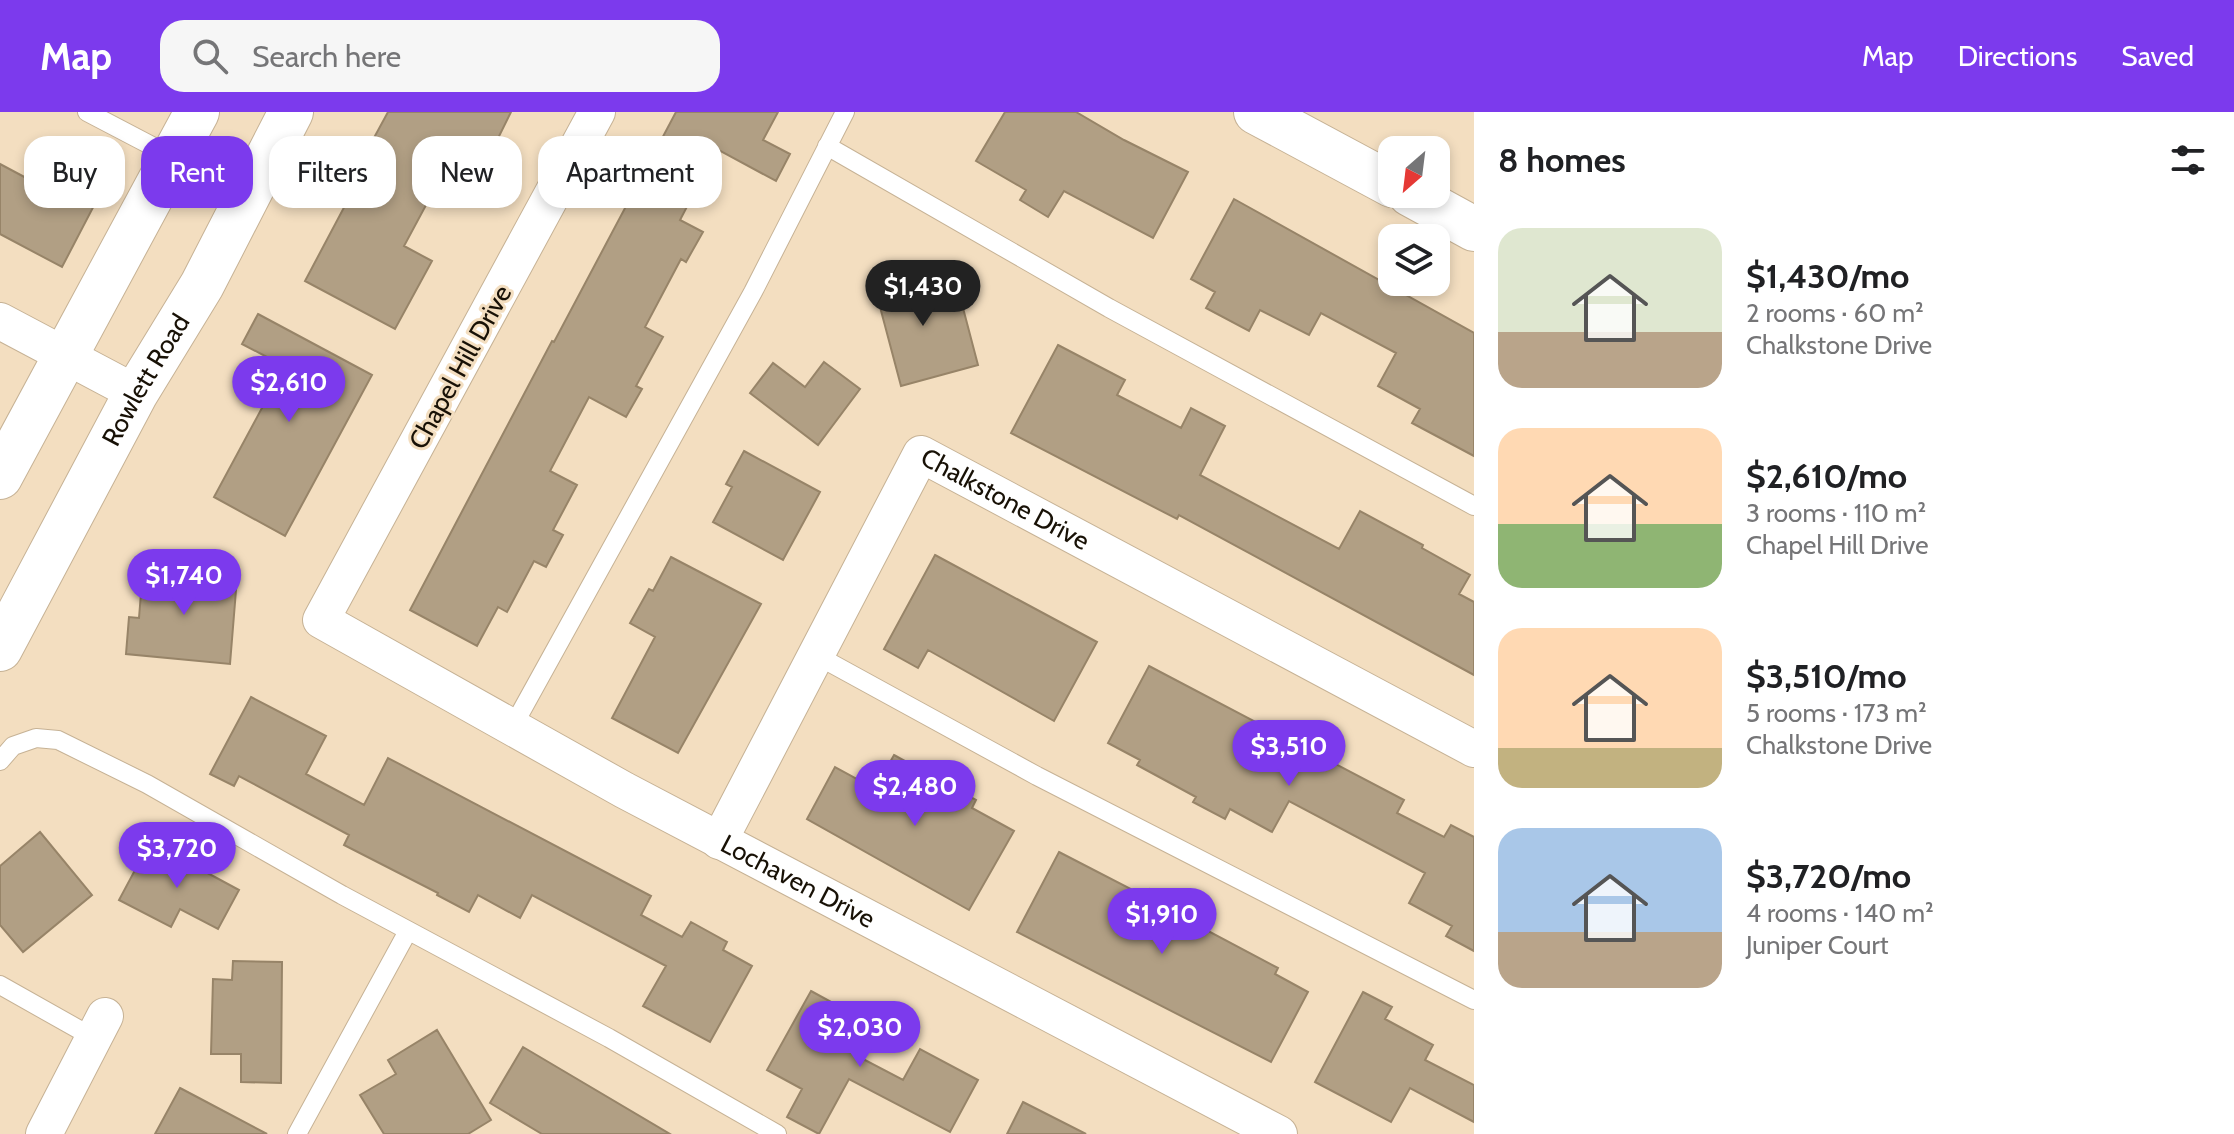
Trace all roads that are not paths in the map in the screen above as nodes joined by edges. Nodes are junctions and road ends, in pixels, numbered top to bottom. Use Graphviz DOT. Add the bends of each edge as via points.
graph roads {
  1 [pos="87,112"];
  2 [pos="197,112"];
  3 [pos="258,112"];
  4 [pos="291,112"];
  5 [pos="597,112"];
  6 [pos="845,112"];
  7 [pos="1256,112"];
  8 [pos="184,136"];
  9 [pos="141,140"];
  10 [pos="827,146"];
  11 [pos="1378,177"];
  12 [pos="145,208"];
  13 [pos="1436,208"];
  14 [pos="1474,229"];
  15 [pos="219,252"];
  16 [pos="0,321"];
  17 [pos="65,355"];
  18 [pos="136,393"];
  19 [pos="0,477"];
  20 [pos="1474,506"];
  21 [pos="321,620"];
  22 [pos="0,649"];
  23 [pos="816,655"];
  24 [pos="512,728"];
  25 [pos="1474,749"];
  26 [pos="0,761"];
  27 [pos="719,841"];
  28 [pos="408,931"];
  29 [pos="0,985"];
  30 [pos="1474,1000"];
  31 [pos="99,1027"];
  32 [pos="44,1134"];
  33 [pos="297,1134"];
  34 [pos="777,1134"];
  35 [pos="1279,1134"];
  1 -- 9 [label="lane"];
  2 -- 8 [label="main road"];
  3 -- 15 [label="main road" via="210,202"];
  4 -- 15 [label="main road, Rowlett Road"];
  5 -- 21 [label="street, Chapel Hill Drive"];
  6 -- 10 [label="lane"];
  7 -- 11 [label="main road"];
  10 -- 20 [label="lane" via="1109,308"];
  10 -- 24 [label="lane" via="753,292"];
  12 -- 17 [label="main road"];
  13 -- 14 [label="main road"];
  15 -- 18 [label="main road, Rowlett Road"];
  16 -- 17 [label="street"];
  17 -- 18 [label="street"];
  17 -- 19 [label="main road"];
  18 -- 22 [label="main road, Rowlett Road"];
  21 -- 24 [label="street, Lochaven Drive"];
  23 -- 25 [label="street, Chalkstone Drive" via="921,454"];
  23 -- 27 [label="street, Chalkstone Drive"];
  23 -- 30 [label="lane" via="1037,776"];
  24 -- 27 [label="street, Lochaven Drive"];
  26 -- 28 [label="lane" via="13,746 36,738 58,740 147,784"];
  27 -- 35 [label="street, Lochaven Drive"];
  28 -- 33 [label="lane"];
  28 -- 34 [label="lane"];
  29 -- 31 [label="lane"];
  31 -- 32 [label="street"];
}
